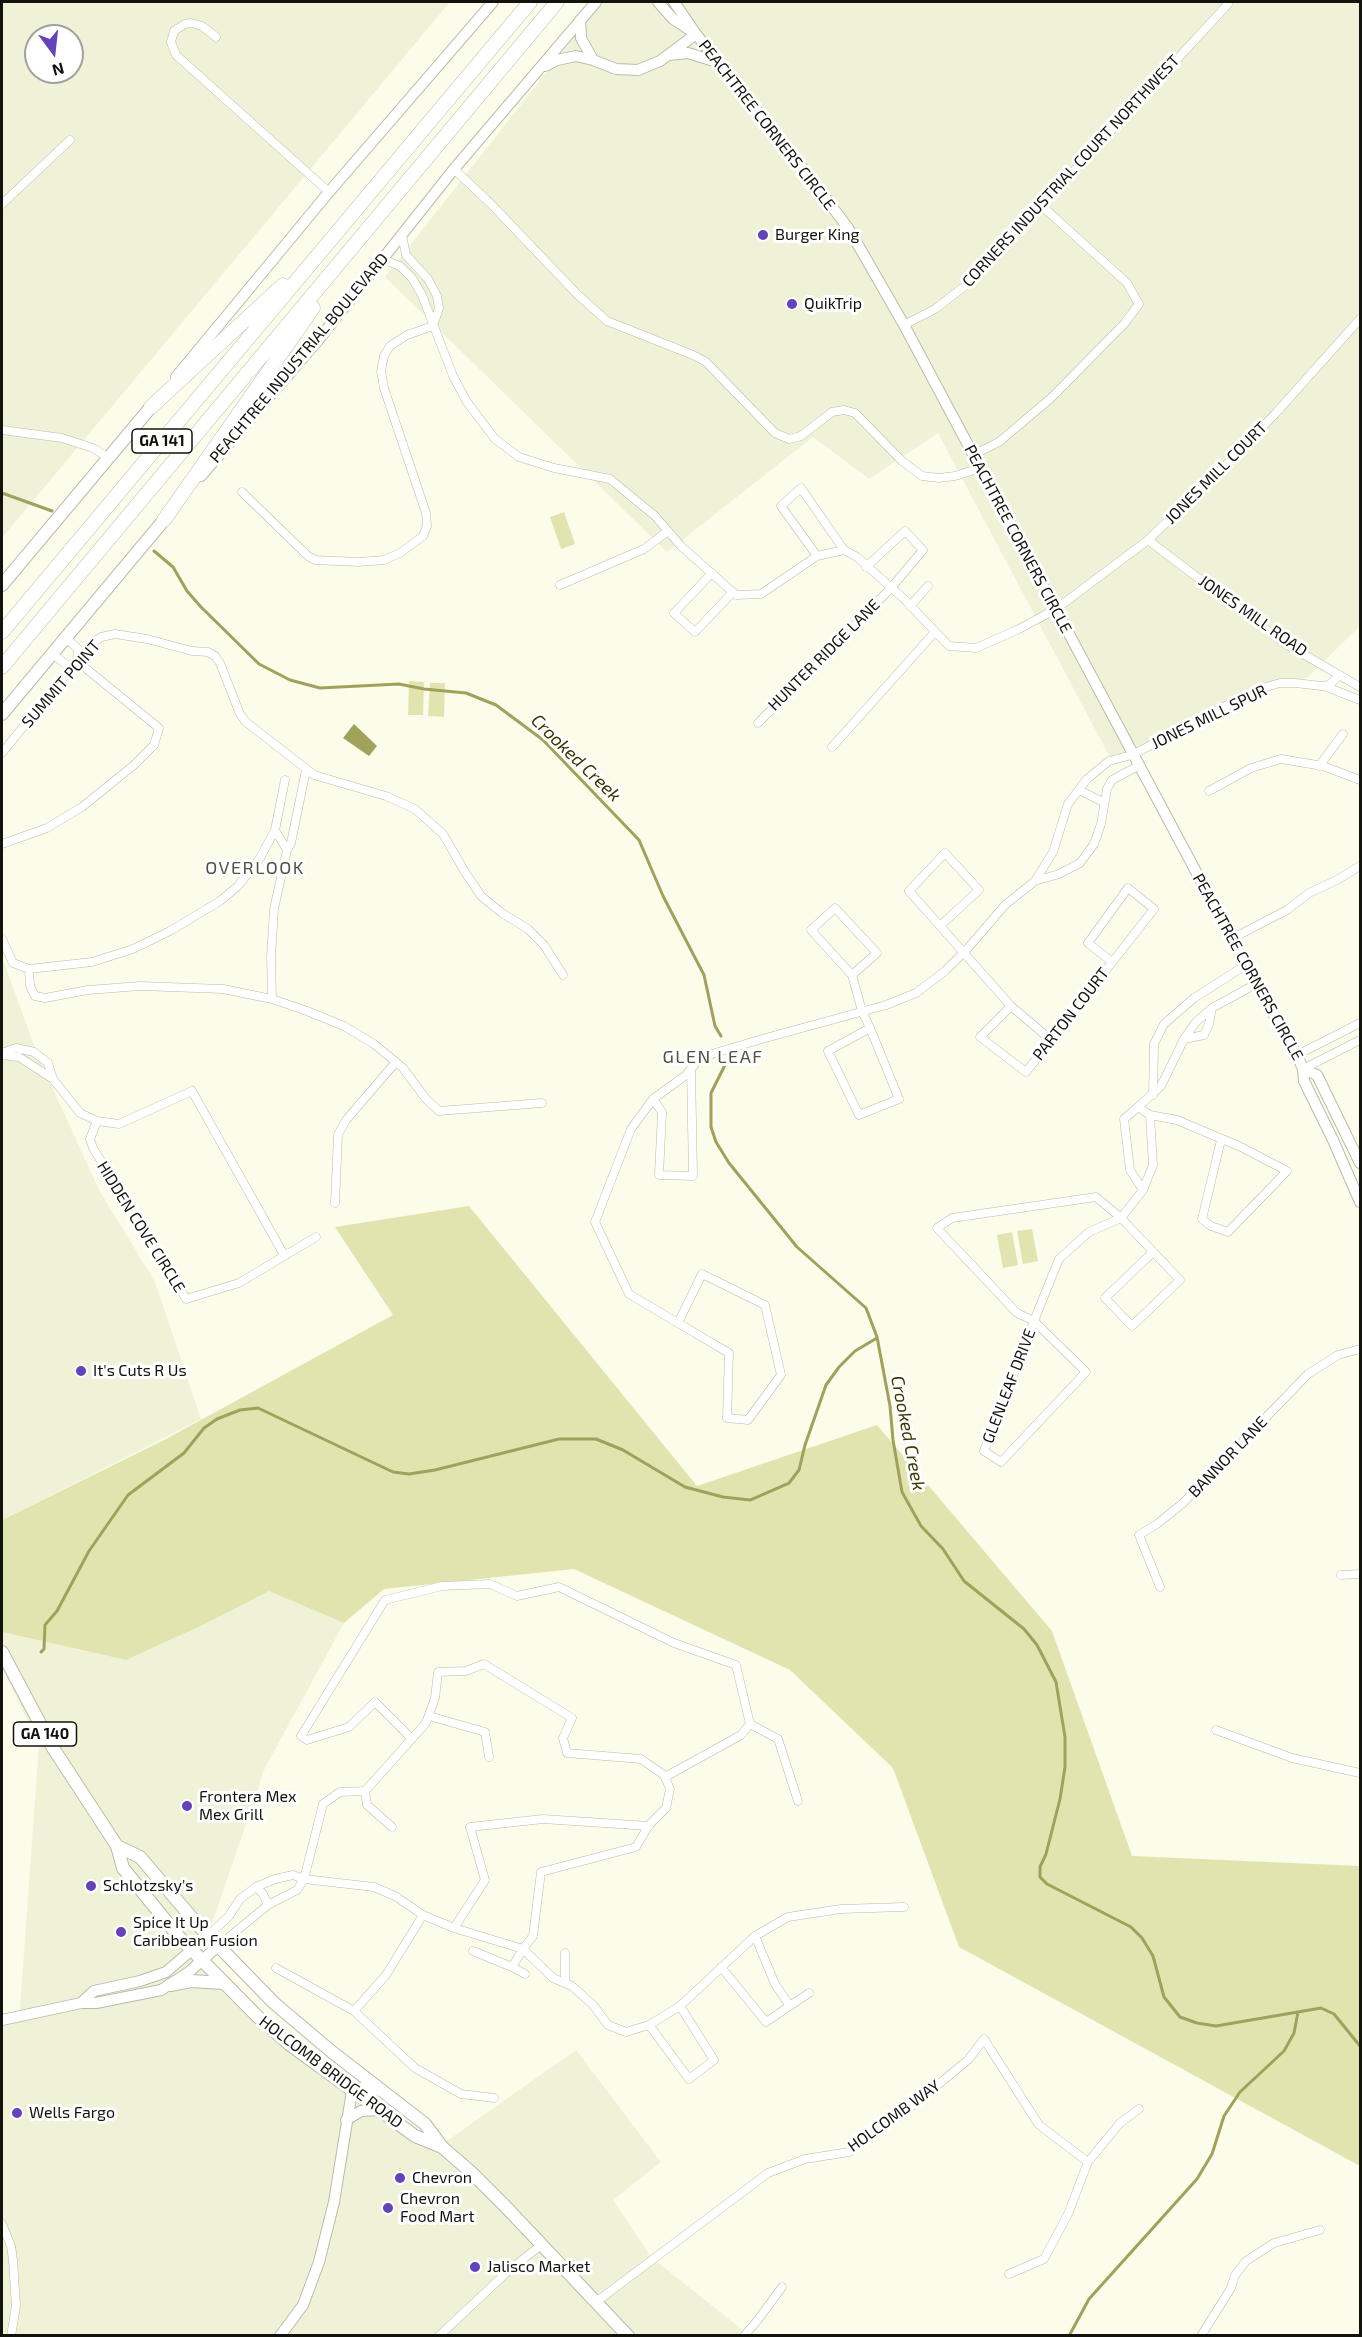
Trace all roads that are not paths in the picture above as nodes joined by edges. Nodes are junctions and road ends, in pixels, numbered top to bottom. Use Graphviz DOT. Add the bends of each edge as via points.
graph roads {
  1 [pos="493,2"];
  2 [pos="530,2"];
  3 [pos="557,2"];
  4 [pos="596,2"];
  5 [pos="658,2"];
  6 [pos="674,2"];
  7 [pos="1228,4"];
  8 [pos="580,20"];
  9 [pos="696,34"];
  10 [pos="216,38"];
  11 [pos="668,55"];
  12 [pos="593,60"];
  13 [pos="718,62"];
  14 [pos="540,68"];
  15 [pos="70,140"];
  16 [pos="454,169"];
  17 [pos="329,192"];
  18 [pos="2,204"];
  19 [pos="1042,206"];
  20 [pos="365,233"];
  21 [pos="402,234"];
  22 [pos="322,249"];
  23 [pos="382,259"];
  24 [pos="1360,319"];
  25 [pos="904,325"];
  26 [pos="433,326"];
  27 [pos="151,407"];
  28 [pos="2,430"];
  29 [pos="973,455"];
  30 [pos="109,458"];
  31 [pos="980,468"];
  32 [pos="242,492"];
  33 [pos="164,520"];
  34 [pos="668,531"];
  35 [pos="1148,540"];
  36 [pos="844,550"];
  37 [pos="817,556"];
  38 [pos="866,567"];
  39 [pos="711,573"];
  40 [pos="2,585"];
  41 [pos="560,585"];
  42 [pos="928,586"];
  43 [pos="891,588"];
  44 [pos="733,592"];
  45 [pos="910,606"];
  46 [pos="1056,609"];
  47 [pos="2,632"];
  48 [pos="935,632"];
  49 [pos="65,637"];
  50 [pos="51,654"];
  51 [pos="78,662"];
  52 [pos="2,667"];
  53 [pos="1340,675"];
  54 [pos="1322,686"];
  55 [pos="1360,687"];
  56 [pos="1360,700"];
  57 [pos="2,714"];
  58 [pos="758,723"];
  59 [pos="1343,734"];
  60 [pos="832,747"];
  61 [pos="2,753"];
  62 [pos="1132,755"];
  63 [pos="1138,766"];
  64 [pos="1319,766"];
  65 [pos="306,770"];
  66 [pos="285,780"];
  67 [pos="1360,780"];
  68 [pos="1079,790"];
  69 [pos="1209,791"];
  70 [pos="1103,802"];
  71 [pos="275,830"];
  72 [pos="2,844"];
  73 [pos="287,850"];
  74 [pos="1360,866"];
  75 [pos="1035,881"];
  76 [pos="941,925"];
  77 [pos="2,939"];
  78 [pos="1231,939"];
  79 [pos="965,951"];
  80 [pos="1112,962"];
  81 [pos="1246,966"];
  82 [pos="29,969"];
  83 [pos="563,975"];
  84 [pos="852,975"];
  85 [pos="1256,984"];
  86 [pos="272,999"];
  87 [pos="1011,1006"];
  88 [pos="1212,1008"];
  89 [pos="862,1011"];
  90 [pos="1360,1023"];
  91 [pos="870,1028"];
  92 [pos="1184,1039"];
  93 [pos="1051,1040"];
  94 [pos="1360,1040"];
  95 [pos="2,1054"];
  96 [pos="1297,1056"];
  97 [pos="396,1062"];
  98 [pos="691,1069"];
  99 [pos="1304,1069"];
  100 [pos="53,1079"];
  101 [pos="1153,1095"];
  102 [pos="653,1099"];
  103 [pos="542,1103"];
  104 [pos="1138,1107"];
  105 [pos="1150,1115"];
  106 [pos="97,1121"];
  107 [pos="1221,1140"];
  108 [pos="1360,1163"];
  109 [pos="1143,1190"];
  110 [pos="1360,1202"];
  111 [pos="335,1203"];
  112 [pos="1121,1218"];
  113 [pos="316,1237"];
  114 [pos="1153,1252"];
  115 [pos="284,1255"];
  116 [pos="1035,1321"];
  117 [pos="678,1323"];
  118 [pos="1360,1349"];
  119 [pos="1360,1574"];
  120 [pos="1341,1575"];
  121 [pos="1160,1587"];
  122 [pos="2,1652"];
  123 [pos="429,1716"];
  124 [pos="750,1724"];
  125 [pos="1216,1730"];
  126 [pos="412,1739"];
  127 [pos="489,1757"];
  128 [pos="1360,1773"];
  129 [pos="665,1778"];
  130 [pos="365,1791"];
  131 [pos="798,1801"];
  132 [pos="649,1826"];
  133 [pos="392,1827"];
  134 [pos="117,1846"];
  135 [pos="304,1879"];
  136 [pos="256,1887"];
  137 [pos="268,1905"];
  138 [pos="904,1907"];
  139 [pos="423,1915"];
  140 [pos="454,1928"];
  141 [pos="208,1936"];
  142 [pos="755,1936"];
  143 [pos="218,1946"];
  144 [pos="523,1950"];
  145 [pos="192,1951"];
  146 [pos="473,1951"];
  147 [pos="565,1953"];
  148 [pos="201,1961"];
  149 [pos="512,1966"];
  150 [pos="721,1967"];
  151 [pos="276,1968"];
  152 [pos="525,1974"];
  153 [pos="224,1983"];
  154 [pos="565,1983"];
  155 [pos="170,1985"];
  156 [pos="808,1993"];
  157 [pos="81,2003"];
  158 [pos="680,2006"];
  159 [pos="790,2006"];
  160 [pos="354,2011"];
  161 [pos="2,2020"];
  162 [pos="649,2025"];
  163 [pos="352,2091"];
  164 [pos="382,2091"];
  165 [pos="494,2098"];
  166 [pos="1139,2109"];
  167 [pos="379,2110"];
  168 [pos="346,2120"];
  169 [pos="442,2147"];
  170 [pos="1089,2162"];
  171 [pos="2,2224"];
  172 [pos="1320,2230"];
  173 [pos="541,2244"];
  174 [pos="1008,2274"];
  175 [pos="782,2287"];
  176 [pos="596,2302"];
  177 [pos="11,2336"];
  178 [pos="280,2336"];
  179 [pos="439,2336"];
  180 [pos="628,2336"];
  181 [pos="744,2336"];
  182 [pos="1201,2336"];
  1 -- 17 [label="street"];
  2 -- 22 [label="highway, GA 141"];
  3 -- 20 [label="highway, PEACHTREE INDUSTRIAL BOULEVARD / GA 141"];
  4 -- 8 [label="street, PEACHTREE INDUSTRIAL BOULEVARD"];
  5 -- 9 [label="street, PEACHTREE CORNERS CIRCLE" via="673,19"];
  6 -- 9 [label="street, PEACHTREE CORNERS CIRCLE"];
  7 -- 19 [label="street, CORNERS INDUSTRIAL COURT NORTHWEST"];
  8 -- 12 [label="street" via="581,38"];
  8 -- 14 [label="street, PEACHTREE INDUSTRIAL BOULEVARD"];
  9 -- 11 [label="street"];
  9 -- 13 [label="street, PEACHTREE CORNERS CIRCLE"];
  10 -- 17 [label="street" via="202,26 191,23 174,31 171,42 176,55"];
  11 -- 12 [label="street" via="638,70 616,69"];
  11 -- 13 [label="street" via="697,54"];
  12 -- 14 [label="street" via="567,57"];
  13 -- 25 [label="street, PEACHTREE CORNERS CIRCLE" via="848,228"];
  14 -- 16 [label="street, PEACHTREE INDUSTRIAL BOULEVARD"];
  15 -- 18 [label="street"];
  16 -- 21 [label="street, PEACHTREE INDUSTRIAL BOULEVARD"];
  16 -- 31 [label="street" via="607,321 706,362 775,433 789,439 801,436 832,412 844,410 855,413 922,476 955,476"];
  17 -- 27 [label="street"];
  19 -- 25 [label="street, CORNERS INDUSTRIAL COURT NORTHWEST" via="974,279 935,309"];
  19 -- 29 [label="street" via="1127,283 1138,304 1124,324 1051,398 999,442"];
  20 -- 33 [label="highway"];
  20 -- 52 [label="highway, PEACHTREE INDUSTRIAL BOULEVARD / GA 141"];
  21 -- 23 [label="street, PEACHTREE INDUSTRIAL BOULEVARD"];
  21 -- 26 [label="street" via="406,255 428,279 437,296 439,308"];
  22 -- 27 [label="highway"];
  22 -- 47 [label="highway, GA 141"];
  23 -- 26 [label="street" via="400,266 412,278"];
  23 -- 33 [label="street, PEACHTREE INDUSTRIAL BOULEVARD"];
  24 -- 35 [label="street, JONES MILL COURT" via="1272,418"];
  25 -- 29 [label="street, PEACHTREE CORNERS CIRCLE"];
  26 -- 32 [label="street" via="390,346 381,371 426,513 423,536 384,560 315,560"];
  26 -- 34 [label="street" via="462,393 495,439 519,457 610,479"];
  27 -- 30 [label="main road"];
  28 -- 30 [label="street" via="62,438"];
  29 -- 31 [label="street, PEACHTREE CORNERS CIRCLE"];
  30 -- 40 [label="main road"];
  31 -- 46 [label="street, PEACHTREE CORNERS CIRCLE"];
  33 -- 49 [label="main road, PEACHTREE INDUSTRIAL BOULEVARD"];
  34 -- 39 [label="street"];
  34 -- 41 [label="street" via="644,549"];
  35 -- 46 [label="street, JONES MILL COURT"];
  35 -- 53 [label="street, JONES MILL ROAD" via="1284,643"];
  36 -- 37 [label="street"];
  36 -- 37 [label="street, HUNTER RIDGE LANE" via="801,488 781,506"];
  36 -- 38 [label="street, HUNTER RIDGE LANE"];
  37 -- 44 [label="street" via="761,594"];
  38 -- 43 [label="street, HUNTER RIDGE LANE"];
  38 -- 43 [label="street, HUNTER RIDGE LANE" via="905,531 923,550"];
  39 -- 44 [label="street"];
  39 -- 44 [label="street" via="674,613 695,632"];
  42 -- 45 [label="street"];
  43 -- 45 [label="street, HUNTER RIDGE LANE"];
  43 -- 58 [label="street, HUNTER RIDGE LANE"];
  45 -- 48 [label="street, HUNTER RIDGE LANE"];
  46 -- 48 [label="street, HUNTER RIDGE LANE" via="975,648 949,646"];
  46 -- 62 [label="street, PEACHTREE CORNERS CIRCLE"];
  48 -- 60 [label="street"];
  49 -- 50 [label="main road, PEACHTREE INDUSTRIAL BOULEVARD"];
  49 -- 51 [label="street" via="78,649"];
  50 -- 51 [label="street" via="67,665"];
  50 -- 57 [label="main road, PEACHTREE INDUSTRIAL BOULEVARD"];
  51 -- 61 [label="street, SUMMIT POINT"];
  51 -- 65 [label="street, SUMMIT POINT" via="90,645 115,634 208,652 220,663 246,722"];
  51 -- 72 [label="street" via="159,728 154,745 82,807 47,828"];
  53 -- 54 [label="street"];
  53 -- 55 [label="street, JONES MILL ROAD"];
  54 -- 56 [label="street, JONES MILL SPUR"];
  54 -- 62 [label="street, JONES MILL SPUR" via="1288,683 1266,687"];
  59 -- 64 [label="street"];
  62 -- 63 [label="street, PEACHTREE CORNERS CIRCLE"];
  62 -- 68 [label="street" via="1109,760"];
  63 -- 70 [label="street" via="1112,780"];
  63 -- 78 [label="street, PEACHTREE CORNERS CIRCLE"];
  64 -- 67 [label="street"];
  64 -- 69 [label="street" via="1281,759 1251,768"];
  65 -- 73 [label="street"];
  65 -- 83 [label="street, SUMMIT POINT" via="415,809 443,834 481,896 528,928"];
  66 -- 71 [label="street"];
  68 -- 70 [label="street"];
  68 -- 75 [label="street" via="1068,804 1053,852"];
  70 -- 75 [label="street" via="1094,844 1080,863"];
  71 -- 73 [label="street"];
  71 -- 82 [label="street" via="238,886 170,932 92,962"];
  73 -- 86 [label="street" via="274,909"];
  74 -- 78 [label="street"];
  75 -- 79 [label="street" via="1005,905"];
  76 -- 76 [label="street" via="909,891 945,853 979,890"];
  76 -- 79 [label="street"];
  77 -- 82 [label="street" via="14,963"];
  78 -- 81 [label="street, PEACHTREE CORNERS CIRCLE"];
  79 -- 87 [label="street"];
  79 -- 89 [label="street" via="916,993"];
  80 -- 80 [label="street, PARTON COURT" via="1088,943 1128,888 1154,909"];
  80 -- 93 [label="street, PARTON COURT"];
  81 -- 85 [label="street, PEACHTREE CORNERS CIRCLE"];
  81 -- 101 [label="street" via="1194,998 1164,1024 1154,1044"];
  82 -- 86 [label="street" via="35,996 45,998 140,986 223,989"];
  84 -- 84 [label="street" via="877,953 835,908 811,930"];
  84 -- 89 [label="street"];
  85 -- 88 [label="street"];
  85 -- 96 [label="street, PEACHTREE CORNERS CIRCLE"];
  86 -- 97 [label="street" via="344,1026"];
  87 -- 93 [label="street"];
  87 -- 93 [label="street, PARTON COURT" via="980,1037 1026,1072"];
  88 -- 92 [label="street"];
  88 -- 92 [label="street" via="1204,1035"];
  89 -- 91 [label="street"];
  89 -- 98 [label="street" via="705,1056"];
  90 -- 96 [label="street"];
  91 -- 91 [label="street" via="828,1051 859,1114 899,1099"];
  92 -- 101 [label="street"];
  94 -- 99 [label="street"];
  95 -- 100 [label="street" via="19,1057"];
  95 -- 100 [label="street" via="16,1048 34,1052 48,1063"];
  96 -- 99 [label="street, PEACHTREE CORNERS CIRCLE"];
  97 -- 103 [label="street" via="439,1111"];
  97 -- 111 [label="street" via="346,1120 338,1135"];
  98 -- 102 [label="street"];
  98 -- 102 [label="street" via="693,1176 659,1175 662,1112"];
  99 -- 108 [label="street, PEACHTREE CORNERS CIRCLE" via="1317,1075"];
  99 -- 110 [label="street, PEACHTREE CORNERS CIRCLE" via="1304,1081"];
  100 -- 106 [label="street" via="80,1113"];
  101 -- 104 [label="street"];
  102 -- 117 [label="street" via="631,1129 595,1222 629,1294"];
  104 -- 105 [label="street"];
  104 -- 109 [label="street" via="1124,1119 1130,1170"];
  105 -- 107 [label="street" via="1177,1120"];
  105 -- 109 [label="street, GLENLEAF DRIVE" via="1153,1166"];
  106 -- 115 [label="street" via="119,1124 192,1091"];
  106 -- 115 [label="street, HIDDEN COVE CIRCLE" via="90,1138 93,1148 186,1299 239,1283"];
  107 -- 107 [label="street" via="1287,1171 1228,1232 1202,1219"];
  109 -- 112 [label="street, GLENLEAF DRIVE"];
  112 -- 114 [label="street, GLENLEAF DRIVE"];
  112 -- 116 [label="street, GLENLEAF DRIVE" via="1089,1232 1059,1259"];
  112 -- 116 [label="street, GLENLEAF DRIVE" via="1096,1197 952,1218 937,1228 1017,1313"];
  113 -- 115 [label="street, HIDDEN COVE CIRCLE"];
  114 -- 114 [label="street, GLENLEAF DRIVE" via="1180,1280 1132,1326 1105,1298"];
  116 -- 116 [label="street, GLENLEAF DRIVE" via="984,1451 1001,1462 1086,1371"];
  117 -- 117 [label="street" via="729,1353 727,1418 748,1420 781,1375 765,1305 702,1274"];
  118 -- 121 [label="street, BANNOR LANE" via="1338,1355 1308,1374 1183,1503 1138,1535"];
  119 -- 120 [label="street"];
  122 -- 134 [label="main road, GA 140" via="53,1748"];
  123 -- 126 [label="street"];
  123 -- 127 [label="street" via="485,1732"];
  123 -- 129 [label="street" via="438,1672 466,1671 484,1664 572,1718 563,1738 567,1753 641,1759"];
  124 -- 126 [label="street" via="736,1665 674,1643 560,1587 517,1596 490,1584 442,1586 385,1600 300,1736 308,1740 349,1727 375,1702"];
  124 -- 129 [label="street" via="741,1735"];
  124 -- 131 [label="street" via="778,1739"];
  125 -- 128 [label="street" via="1292,1758"];
  126 -- 130 [label="street"];
  129 -- 132 [label="street" via="670,1789 666,1808"];
  130 -- 133 [label="street" via="367,1805"];
  130 -- 135 [label="street" via="340,1792 323,1804"];
  132 -- 140 [label="street" via="543,1819 470,1827 485,1880"];
  132 -- 144 [label="street" via="636,1847 541,1872 533,1936"];
  134 -- 141 [label="main road, HOLCOMB BRIDGE ROAD / GA 140" via="140,1857"];
  134 -- 145 [label="main road, GA 140" via="123,1868"];
  135 -- 136 [label="street" via="292,1875"];
  135 -- 137 [label="street" via="297,1890"];
  135 -- 139 [label="street" via="374,1887"];
  136 -- 137 [label="street"];
  136 -- 141 [label="street" via="240,1899"];
  137 -- 143 [label="street"];
  138 -- 142 [label="street" via="788,1917"];
  139 -- 140 [label="street"];
  139 -- 160 [label="street" via="386,1975"];
  140 -- 144 [label="street"];
  141 -- 143 [label="main road, HOLCOMB BRIDGE ROAD / GA 140"];
  141 -- 145 [label="street"];
  142 -- 150 [label="street"];
  142 -- 159 [label="street" via="775,1984"];
  143 -- 148 [label="street"];
  143 -- 164 [label="main road, HOLCOMB BRIDGE ROAD / GA 140" via="291,2018"];
  144 -- 149 [label="street"];
  144 -- 154 [label="street" via="553,1978"];
  145 -- 148 [label="main road, GA 140"];
  145 -- 157 [label="street" via="159,1976 94,1991"];
  146 -- 149 [label="street"];
  147 -- 154 [label="street"];
  148 -- 153 [label="main road, HOLCOMB BRIDGE ROAD / GA 140"];
  148 -- 155 [label="street"];
  149 -- 152 [label="street"];
  150 -- 158 [label="street"];
  150 -- 159 [label="street" via="766,2022"];
  151 -- 160 [label="street"];
  153 -- 155 [label="main road" via="191,1981"];
  153 -- 163 [label="main road, HOLCOMB BRIDGE ROAD / GA 140" via="289,2044"];
  154 -- 162 [label="street" via="592,2005 608,2025 626,2032"];
  155 -- 157 [label="street" via="150,1993"];
  156 -- 159 [label="street"];
  157 -- 161 [label="street"];
  158 -- 162 [label="street"];
  158 -- 162 [label="street" via="714,2060 688,2079"];
  160 -- 165 [label="street" via="415,2068 462,2094"];
  163 -- 164 [label="street" via="364,2087"];
  163 -- 167 [label="main road, HOLCOMB BRIDGE ROAD / GA 140"];
  163 -- 168 [label="street"];
  164 -- 169 [label="main road, HOLCOMB BRIDGE ROAD / GA 140" via="425,2124"];
  166 -- 170 [label="street" via="1120,2123"];
  167 -- 168 [label="street" via="361,2111"];
  167 -- 169 [label="main road, HOLCOMB BRIDGE ROAD / GA 140" via="416,2136"];
  168 -- 178 [label="street" via="334,2202 319,2262 303,2305"];
  169 -- 173 [label="main road, HOLCOMB BRIDGE ROAD / GA 140"];
  170 -- 174 [label="street" via="1044,2259"];
  170 -- 176 [label="street, HOLCOMB WAY" via="1039,2126 984,2039 968,2060 849,2152 805,2159 768,2173"];
  171 -- 177 [label="street" via="13,2260 16,2306"];
  172 -- 182 [label="street" via="1274,2243 1246,2261"];
  173 -- 176 [label="main road, HOLCOMB BRIDGE ROAD / GA 140"];
  173 -- 179 [label="street"];
  175 -- 181 [label="street"];
  176 -- 180 [label="main road, HOLCOMB BRIDGE ROAD / GA 140"];
}
